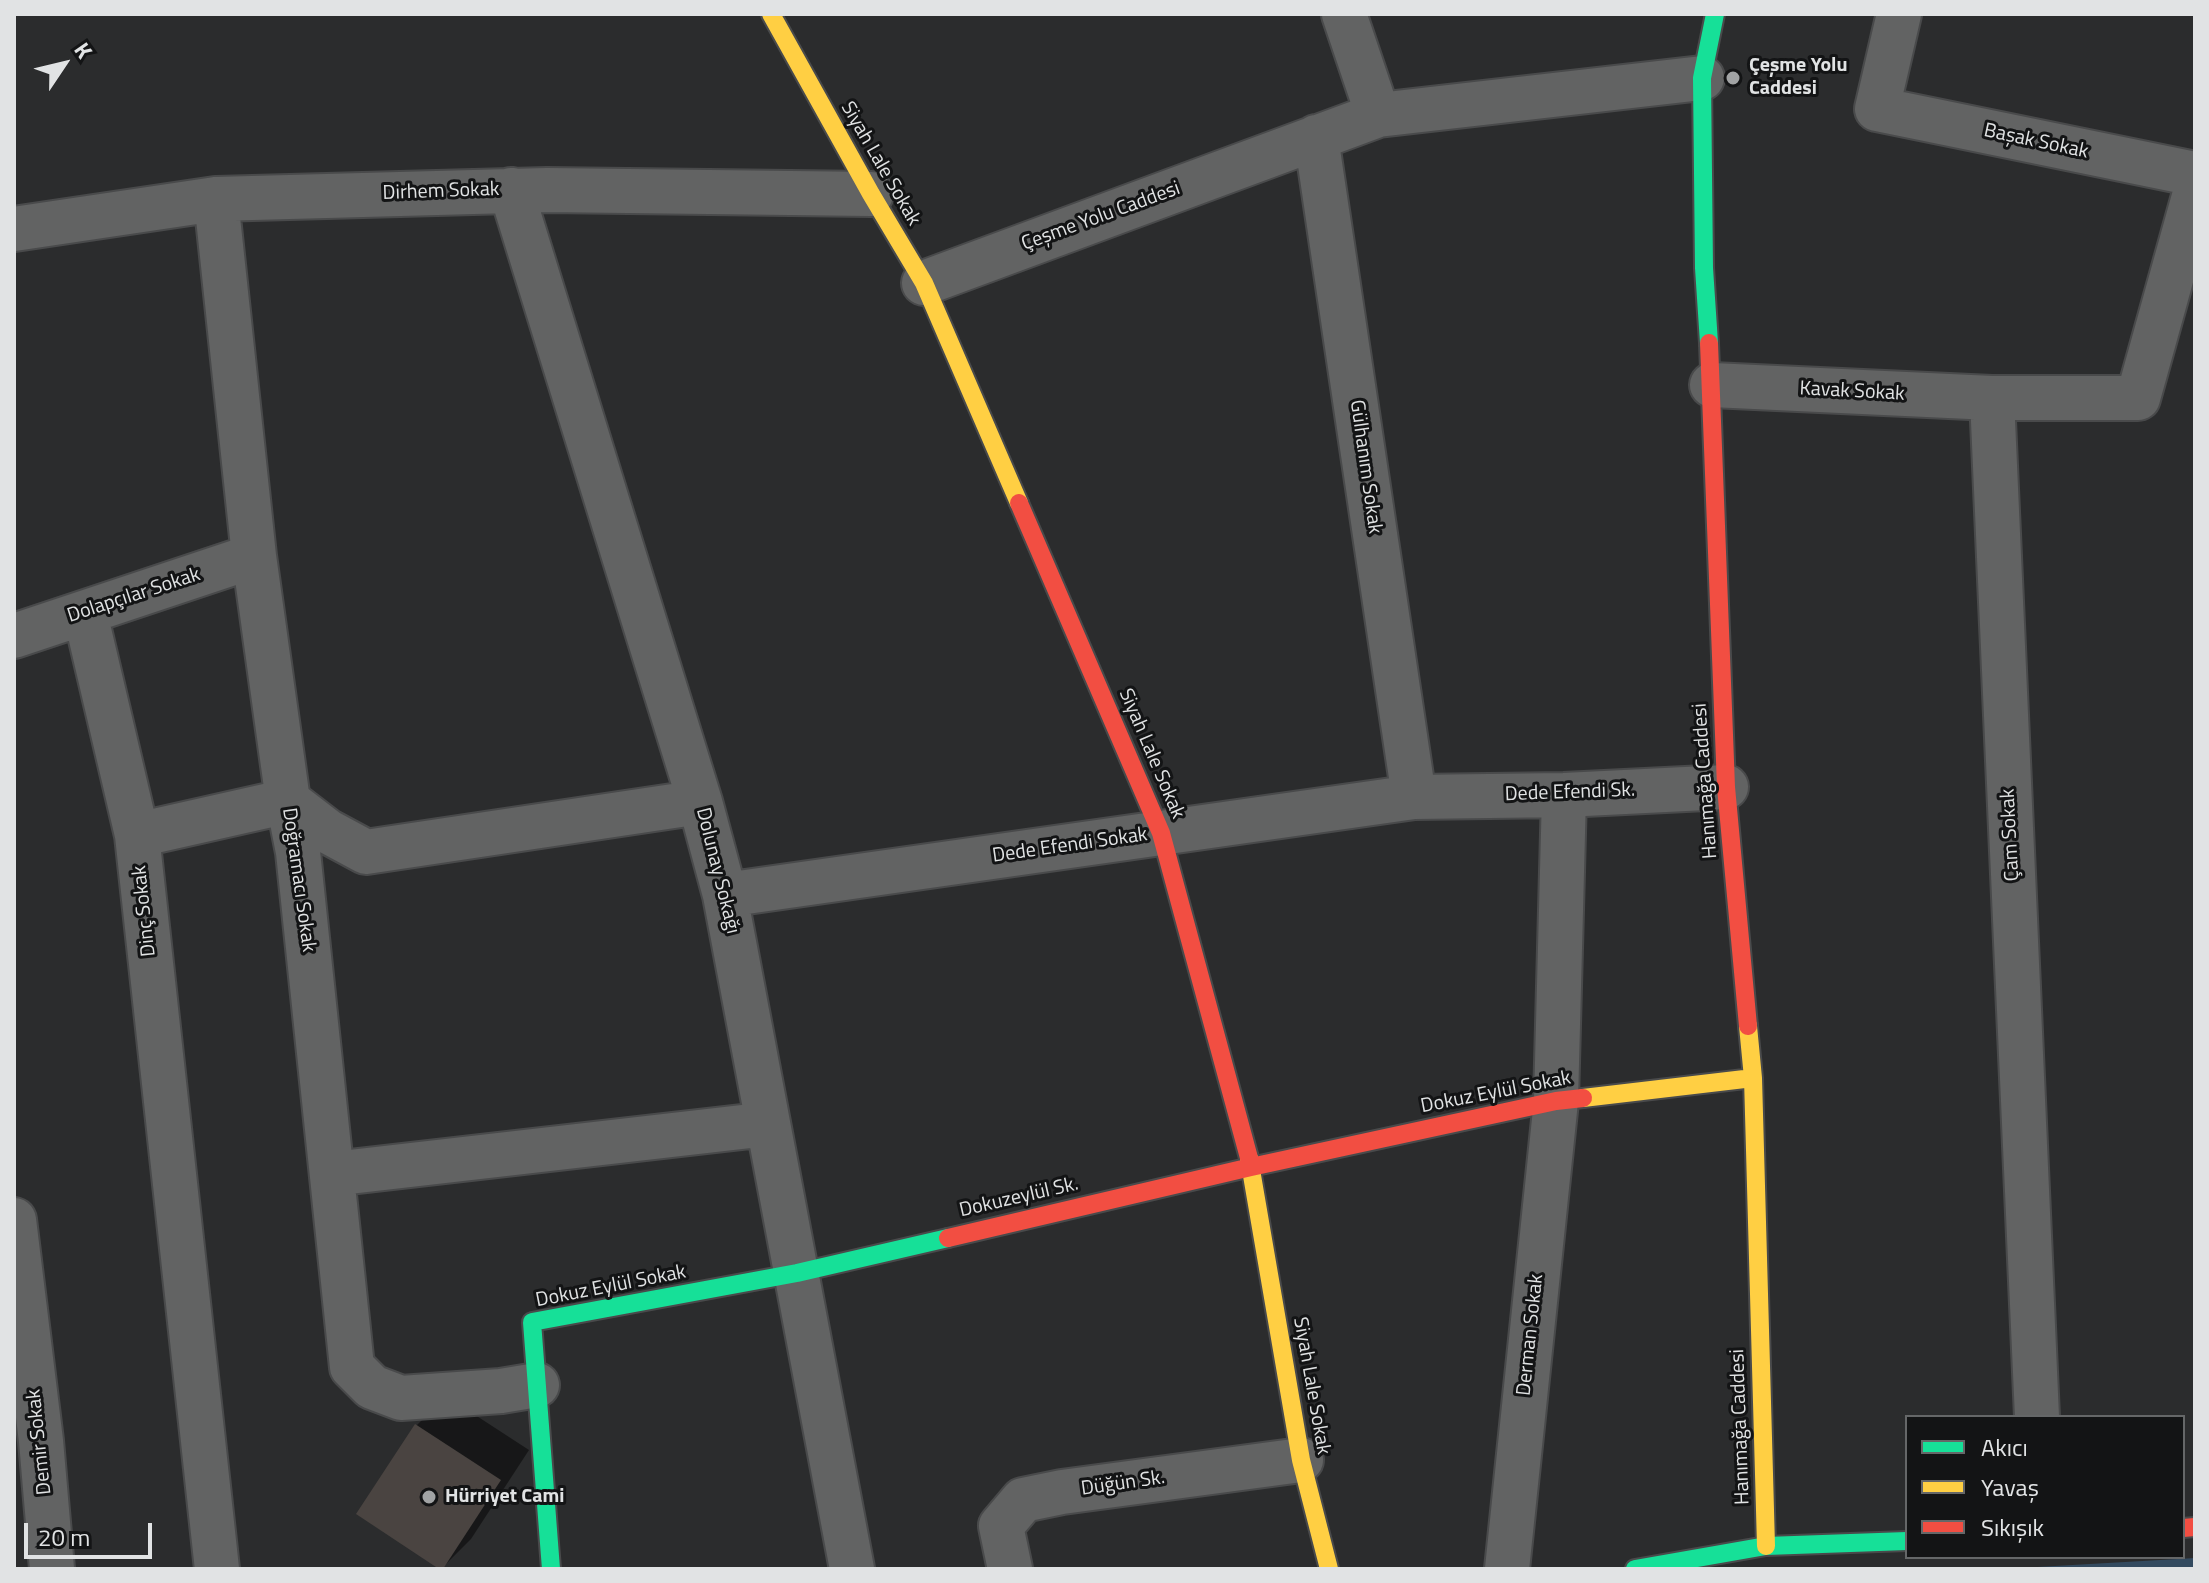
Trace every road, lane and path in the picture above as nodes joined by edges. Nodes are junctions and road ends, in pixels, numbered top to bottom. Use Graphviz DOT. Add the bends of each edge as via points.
graph roads {
  1 [pos="771,14"];
  2 [pos="1344,14"];
  3 [pos="1715,14"];
  4 [pos="1899,14"];
  5 [pos="1702,78"];
  6 [pos="1378,115"];
  7 [pos="1316,137"];
  8 [pos="2195,174"];
  9 [pos="511,190"];
  10 [pos="2195,193"];
  11 [pos="871,194"];
  12 [pos="216,199"];
  13 [pos="14,229"];
  14 [pos="924,283"];
  15 [pos="2180,305"];
  16 [pos="1712,385"];
  17 [pos="1992,398"];
  18 [pos="254,556"];
  19 [pos="85,613"];
  20 [pos="14,636"];
  21 [pos="1726,787"];
  22 [pos="1564,795"];
  23 [pos="1414,797"];
  24 [pos="288,801"];
  25 [pos="700,802"];
  26 [pos="1161,833"];
  27 [pos="137,835"];
  28 [pos="725,895"];
  29 [pos="1753,1078"];
  30 [pos="1556,1101"];
  31 [pos="768,1124"];
  32 [pos="1251,1167"];
  33 [pos="332,1174"];
  34 [pos="14,1220"];
  35 [pos="797,1273"];
  36 [pos="537,1385"];
  37 [pos="2037,1415"];
  38 [pos="1301,1460"];
  39 [pos="1905,1541"];
  40 [pos="1766,1546"];
  41 [pos="52,1569"];
  42 [pos="217,1569"];
  43 [pos="551,1569"];
  44 [pos="852,1569"];
  45 [pos="1010,1569"];
  46 [pos="1329,1569"];
  47 [pos="1507,1569"];
  48 [pos="1635,1569"];
  1 -- 11 [label="street, Siyah Lale Sokak"];
  2 -- 6 [label="street"];
  3 -- 5 [label="street, Hanımağa Caddesi"];
  4 -- 8 [label="street, Başak Sokak" via="1877,109"];
  5 -- 6 [label="street, Çeşme Yolu Caddesi"];
  5 -- 16 [label="street, Hanımağa Caddesi" via="1704,268"];
  6 -- 7 [label="street, Çeşme Yolu Caddesi"];
  7 -- 14 [label="street, Çeşme Yolu Caddesi"];
  7 -- 23 [label="street, Gülhanım Sokak"];
  9 -- 11 [label="street, Dirhem Sokak"];
  9 -- 12 [label="street, Dirhem Sokak"];
  9 -- 25 [label="street, Dolunay Sokağı"];
  10 -- 15 [label="street"];
  11 -- 14 [label="street, Siyah Lale Sokak"];
  12 -- 13 [label="street, Dirhem Sokak"];
  12 -- 18 [label="street, Doğramacı Sokak"];
  14 -- 26 [label="street, Siyah Lale Sokak"];
  15 -- 17 [label="street" via="2138,398"];
  16 -- 17 [label="street, Kavak Sokak"];
  16 -- 21 [label="street, Hanımağa Caddesi"];
  17 -- 37 [label="street, Çam Sokak"];
  18 -- 19 [label="street, Dolapçılar Sokak"];
  18 -- 24 [label="street, Doğramacı Sokak"];
  19 -- 20 [label="street, Dolapçılar Sokak"];
  19 -- 27 [label="street, Dinç Sokak"];
  21 -- 22 [label="street, Dede Efendi Sk."];
  21 -- 29 [label="street, Hanımağa Caddesi"];
  22 -- 23 [label="street, Dede Efendi Sk."];
  22 -- 30 [label="street"];
  23 -- 26 [label="street, Dede Efendi Sokak"];
  24 -- 25 [label="street" via="366,852"];
  24 -- 27 [label="street"];
  24 -- 33 [label="street, Doğramacı Sokak"];
  25 -- 28 [label="street, Dolunay Sokağı"];
  26 -- 28 [label="street, Dede Efendi Sokak"];
  26 -- 32 [label="street, Siyah Lale Sokak"];
  27 -- 42 [label="street, Dinç Sokak"];
  28 -- 31 [label="street, Dolunay Sokağı"];
  29 -- 30 [label="street, Dokuz Eylül Sokak"];
  29 -- 40 [label="street, Hanımağa Caddesi"];
  30 -- 32 [label="street, Dokuz Eylül Sokak"];
  30 -- 47 [label="street, Derman Sokak"];
  31 -- 33 [label="street"];
  31 -- 35 [label="street, Dolunay Sokağı"];
  32 -- 35 [label="street, Dokuzeylül Sk."];
  32 -- 38 [label="street, Siyah Lale Sokak"];
  33 -- 36 [label="street, Doğramacı Sokak" via="352,1367 372,1387 401,1398"];
  34 -- 41 [label="street, Demir Sokak"];
  35 -- 36 [label="street, Dokuz Eylül Sokak" via="532,1322"];
  35 -- 44 [label="street, Dolunay Sokağı"];
  36 -- 43 [label="street, Dokuz Eylül Sokak"];
  38 -- 45 [label="street, Düğün Sk." via="1023,1500 1001,1526"];
  38 -- 46 [label="street, Siyah Lale Sokak"];
  39 -- 40 [label="street"];
  40 -- 48 [label="street"];
}
